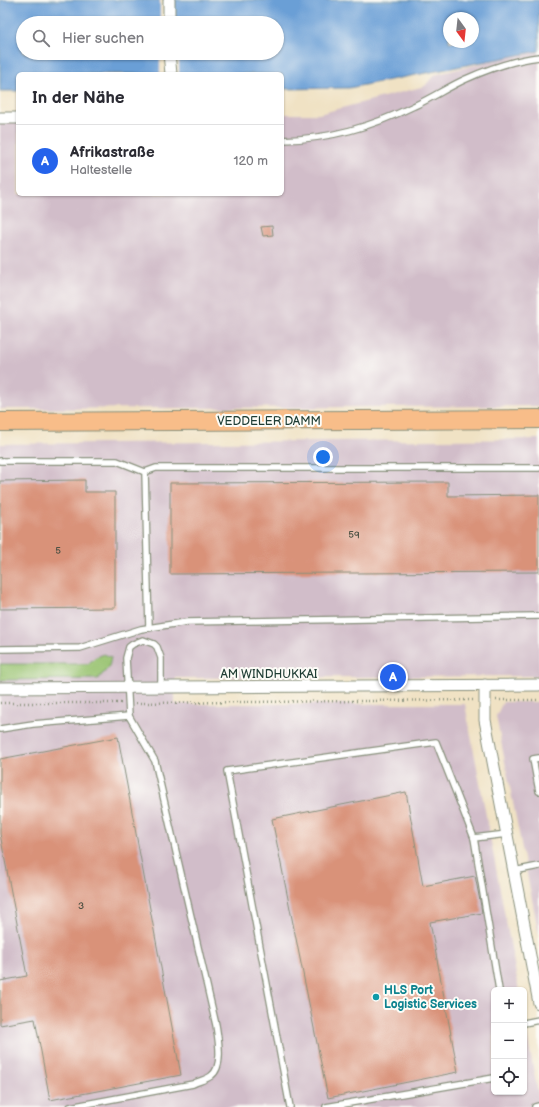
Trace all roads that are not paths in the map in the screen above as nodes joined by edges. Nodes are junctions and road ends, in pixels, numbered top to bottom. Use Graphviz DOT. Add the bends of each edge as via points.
graph roads {
  1 [pos="169,0"];
  2 [pos="169,16"];
  3 [pos="539,57"];
  4 [pos="170,60"];
  5 [pos="171,72"];
  6 [pos="0,118"];
  7 [pos="16,118"];
  8 [pos="284,140"];
  9 [pos="539,419"];
  10 [pos="0,422"];
  11 [pos="0,461"];
  12 [pos="539,468"];
  13 [pos="145,472"];
  14 [pos="539,616"];
  15 [pos="149,628"];
  16 [pos="141,629"];
  17 [pos="143,640"];
  18 [pos="0,649"];
  19 [pos="485,685"];
  20 [pos="539,685"];
  21 [pos="161,687"];
  22 [pos="0,688"];
  23 [pos="126,688"];
  24 [pos="128,716"];
  25 [pos="0,729"];
  26 [pos="539,758"];
  27 [pos="539,791"];
  28 [pos="507,834"];
  29 [pos="474,838"];
  30 [pos="539,866"];
  31 [pos="514,871"];
  32 [pos="499,987"];
  33 [pos="539,1003"];
  34 [pos="539,1020"];
  35 [pos="527,1022"];
  36 [pos="491,1079"];
  37 [pos="539,1106"];
  38 [pos="70,1107"];
  39 [pos="290,1107"];
  40 [pos="326,1107"];
  41 [pos="535,1107"];
  1 -- 2 [label="street"];
  3 -- 8 [label="lane" via="504,65 467,79 380,121 342,134 304,140"];
  4 -- 5 [label="street"];
  6 -- 7 [label="street"];
  9 -- 10 [label="main road, VEDDELER DAMM"];
  11 -- 13 [label="lane" via="117,460"];
  12 -- 13 [label="lane" via="156,468"];
  13 -- 15 [label="lane"];
  14 -- 15 [label="lane" via="187,622"];
  15 -- 16 [label="lane"];
  16 -- 17 [label="lane"];
  16 -- 18 [label="lane" via="80,648"];
  17 -- 21 [label="lane" via="154,644 160,652"];
  17 -- 23 [label="lane" via="133,644 127,652"];
  19 -- 20 [label="street, AM WINDHUKKAI"];
  19 -- 21 [label="street, AM WINDHUKKAI"];
  19 -- 28 [label="street" via="486,720"];
  21 -- 23 [label="street, AM WINDHUKKAI"];
  22 -- 23 [label="street, AM WINDHUKKAI"];
  23 -- 24 [label="lane"];
  24 -- 25 [label="lane"];
  24 -- 38 [label="lane" via="155,761 216,1025 218,1067 211,1076 193,1084"];
  26 -- 27 [label="lane" via="533,759"];
  28 -- 29 [label="lane"];
  28 -- 31 [label="street"];
  29 -- 32 [label="lane"];
  29 -- 39 [label="lane" via="436,742 227,771"];
  30 -- 31 [label="lane"];
  31 -- 33 [label="street"];
  34 -- 35 [label="lane"];
  36 -- 40 [label="lane"];
  37 -- 41 [label="lane"];
}
